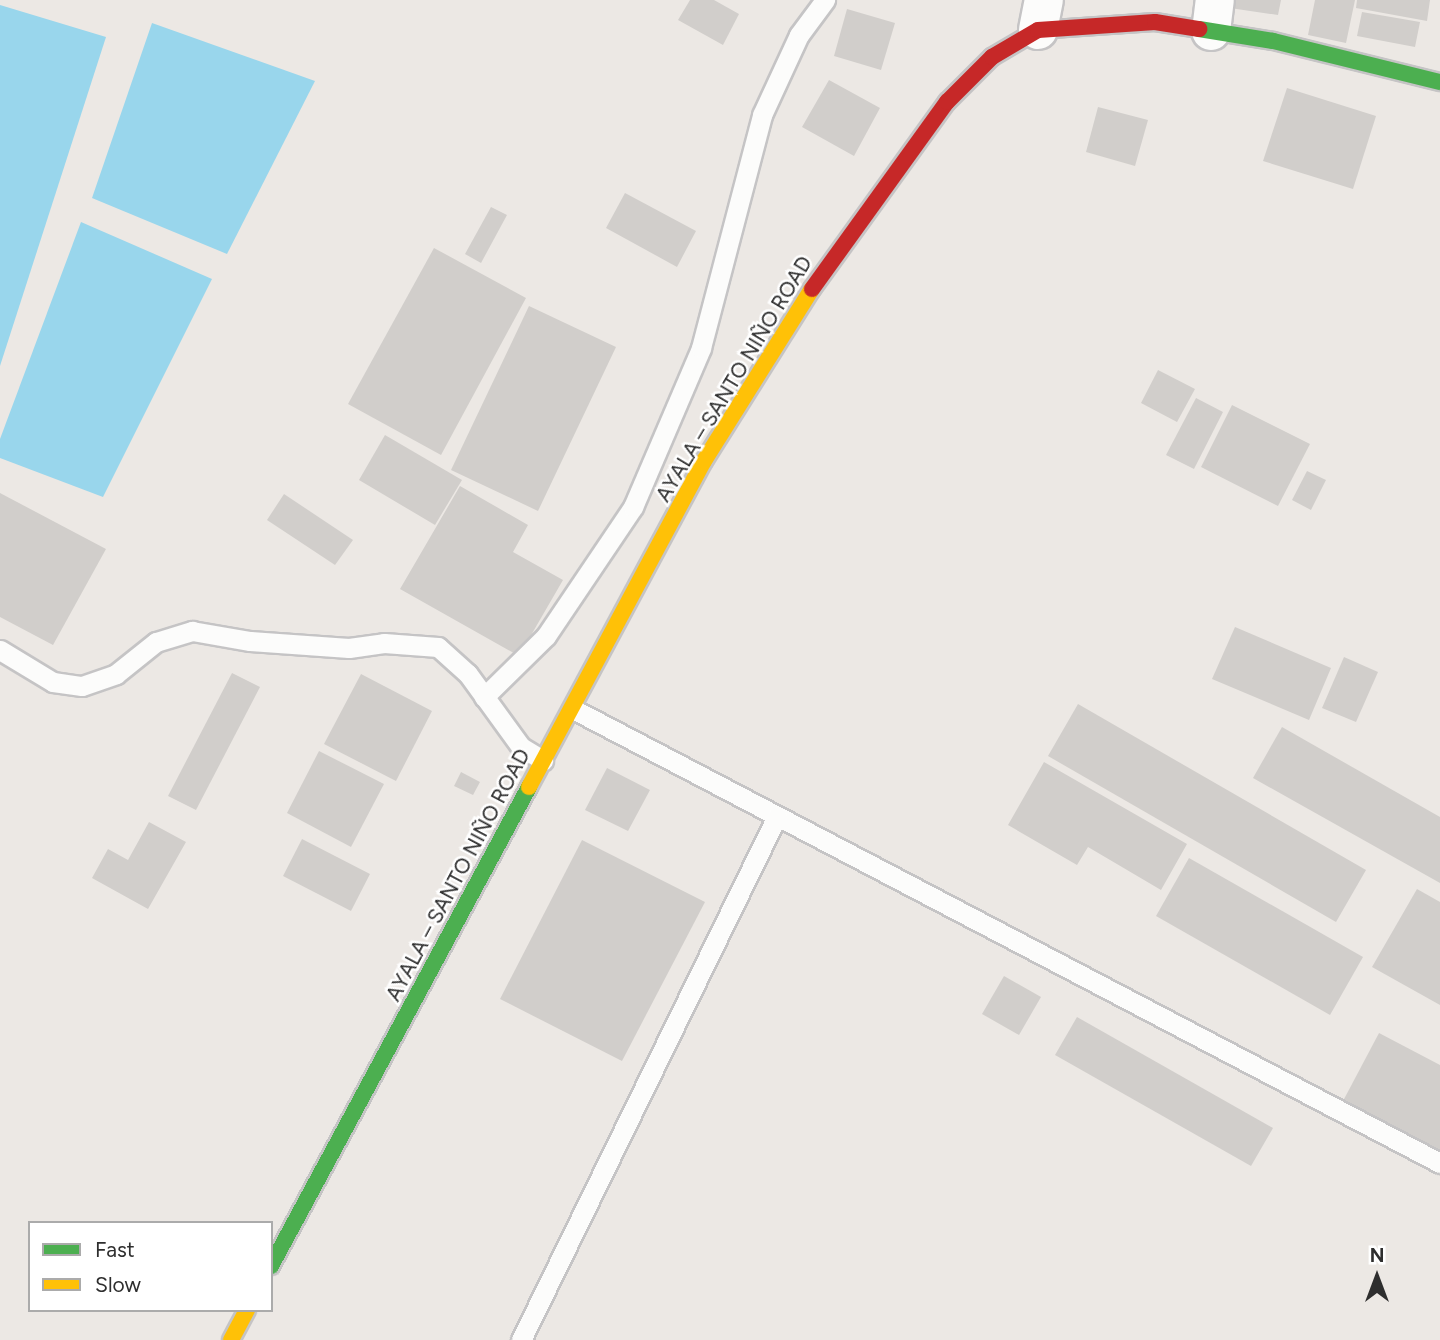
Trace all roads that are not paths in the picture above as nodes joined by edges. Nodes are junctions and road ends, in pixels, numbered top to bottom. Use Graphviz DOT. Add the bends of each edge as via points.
graph roads {
  1 [pos="825,0"];
  2 [pos="1041,15"];
  3 [pos="1213,16"];
  4 [pos="1440,82"];
  5 [pos="0,650"];
  6 [pos="484,697"];
  7 [pos="573,709"];
  8 [pos="542,760"];
  9 [pos="777,816"];
  10 [pos="1440,1163"];
  11 [pos="273,1262"];
  12 [pos="246,1312"];
  13 [pos="231,1340"];
  14 [pos="521,1340"];
  1 -- 6 [label="lane" via="799,35 762,115 701,348 633,507 546,636"];
  2 -- 3 [label="street, AYALA – SANTO NIÑO ROAD" via="1155,22"];
  2 -- 7 [label="street, AYALA – SANTO NIÑO ROAD" via="947,102 822,274 704,461"];
  3 -- 4 [label="street, AYALA – SANTO NIÑO ROAD" via="1273,41"];
  5 -- 6 [label="lane" via="53,682 82,686 116,674 156,642 192,631 250,641 349,648 384,643 439,647"];
  6 -- 8 [label="lane" via="521,747"];
  7 -- 8 [label="street, AYALA – SANTO NIÑO ROAD"];
  7 -- 9 [label="lane"];
  8 -- 11 [label="street, AYALA – SANTO NIÑO ROAD"];
  9 -- 10 [label="lane"];
  9 -- 14 [label="lane"];
  12 -- 13 [label="street"];
}
